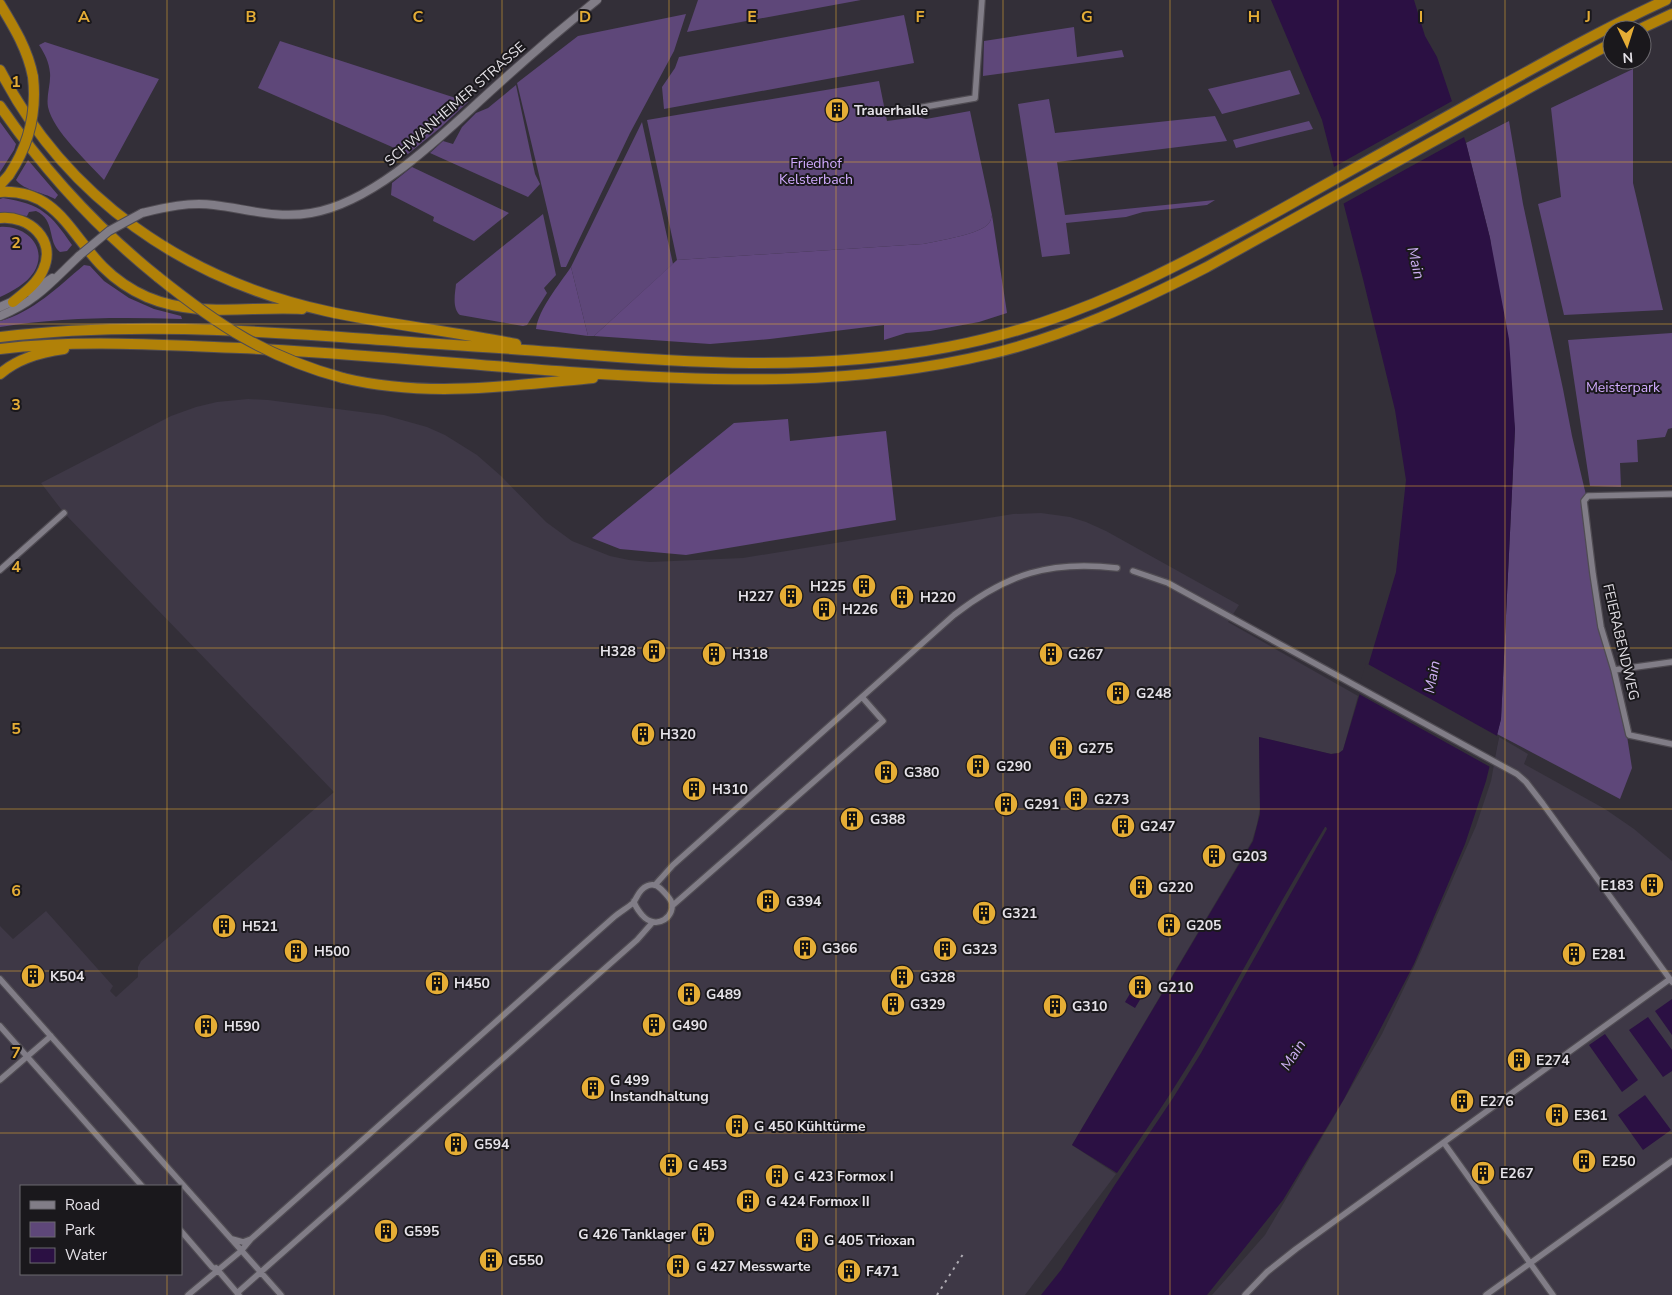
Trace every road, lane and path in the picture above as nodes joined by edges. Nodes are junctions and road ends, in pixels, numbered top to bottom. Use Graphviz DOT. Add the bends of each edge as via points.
graph roads {
  1 [pos="598,0"];
  2 [pos="982,0"];
  3 [pos="1666,0"];
  4 [pos="0,4"];
  5 [pos="1672,14"];
  6 [pos="1652,23"];
  7 [pos="1602,48"];
  8 [pos="0,70"];
  9 [pos="0,106"];
  10 [pos="895,112"];
  11 [pos="0,185"];
  12 [pos="0,192"];
  13 [pos="0,218"];
  14 [pos="66,268"];
  15 [pos="13,302"];
  16 [pos="0,308"];
  17 [pos="326,311"];
  18 [pos="0,316"];
  19 [pos="0,337"];
  20 [pos="112,344"];
  21 [pos="0,349"];
  22 [pos="558,353"];
  23 [pos="0,374"];
  24 [pos="620,375"];
  25 [pos="1672,494"];
  26 [pos="64,513"];
  27 [pos="1117,568"];
  28 [pos="0,570"];
  29 [pos="1133,571"];
  30 [pos="1672,662"];
  31 [pos="1614,670"];
  32 [pos="862,697"];
  33 [pos="1672,744"];
  34 [pos="655,885"];
  35 [pos="634,901"];
  36 [pos="672,906"];
  37 [pos="652,923"];
  38 [pos="0,979"];
  39 [pos="1671,980"];
  40 [pos="0,1026"];
  41 [pos="51,1036"];
  42 [pos="26,1056"];
  43 [pos="0,1080"];
  44 [pos="1444,1143"];
  45 [pos="1672,1161"];
  46 [pos="141,1185"];
  47 [pos="182,1232"];
  48 [pos="232,1239"];
  49 [pos="251,1239"];
  50 [pos="241,1251"];
  51 [pos="1531,1263"];
  52 [pos="218,1271"];
  53 [pos="261,1273"];
  54 [pos="238,1294"];
  55 [pos="188,1295"];
  56 [pos="281,1295"];
  57 [pos="1245,1295"];
  58 [pos="1486,1295"];
  59 [pos="1553,1295"];
  1 -- 14 [label="street, SCHWANHEIMER STRASSE, bridge" via="417,156 379,184 350,200 324,211 285,216 194,204 142,213 109,231"];
  2 -- 10 [label="street" via="975,98"];
  3 -- 22 [label="highway" via="1535,68 1158,275 1052,320 948,347 876,358 753,364"];
  4 -- 11 [label="highway, bridge" via="23,44 29,62 34,111 29,136 16,164"];
  5 -- 6 [label="highway"];
  7 -- 24 [label="highway" via="1177,282 1107,315 1028,344 966,359 837,377 726,380"];
  8 -- 17 [label="highway" via="36,130 73,174 131,225 173,252 228,280"];
  9 -- 24 [label="highway, bridge" via="61,184 98,224 158,277 211,318 299,365 343,378 398,388 460,389"];
  12 -- 17 [label="highway" via="24,194 48,205 64,219 104,268 126,286 154,300 199,310 277,308"];
  13 -- 15 [label="highway" via="15,218 32,226 40,235 46,252 45,265 38,279"];
  14 -- 15 [label="street"];
  14 -- 18 [label="street" via="36,297"];
  15 -- 16 [label="street"];
  17 -- 22 [label="highway"];
  19 -- 22 [label="highway" via="109,328 216,329"];
  20 -- 21 [label="highway" via="52,344"];
  20 -- 23 [label="highway" via="42,354 20,361"];
  20 -- 24 [label="highway" via="289,350"];
  25 -- 31 [label="street, FEIERABENDWEG" via="1588,496 1584,500 1601,627"];
  26 -- 28 [label="street"];
  27 -- 32 [label="street" via="1061,566 1003,583 954,615"];
  29 -- 39 [label="street" via="1168,583 1517,774 1562,828"];
  30 -- 31 [label="street"];
  31 -- 33 [label="street, FEIERABENDWEG" via="1629,735"];
  32 -- 34 [label="street" via="673,865"];
  32 -- 36 [label="street" via="883,721"];
  34 -- 35 [label="street" via="645,887"];
  34 -- 36 [label="street" via="666,894"];
  35 -- 37 [label="street" via="638,910"];
  35 -- 49 [label="street"];
  36 -- 37 [label="street" via="663,920"];
  37 -- 53 [label="street" via="630,947"];
  38 -- 41 [label="street"];
  39 -- 44 [label="street"];
  40 -- 42 [label="street"];
  41 -- 42 [label="street"];
  41 -- 48 [label="street"];
  42 -- 43 [label="street"];
  42 -- 46 [label="street"];
  44 -- 51 [label="street"];
  44 -- 57 [label="street" via="1276,1264"];
  45 -- 51 [label="street"];
  47 -- 52 [label="street"];
  48 -- 49 [label="street" via="243,1242"];
  48 -- 50 [label="street"];
  49 -- 50 [label="street"];
  50 -- 52 [label="street"];
  50 -- 53 [label="street"];
  51 -- 58 [label="street"];
  51 -- 59 [label="street"];
  52 -- 54 [label="street"];
  52 -- 55 [label="street"];
  53 -- 54 [label="street"];
  53 -- 56 [label="street"];
}
